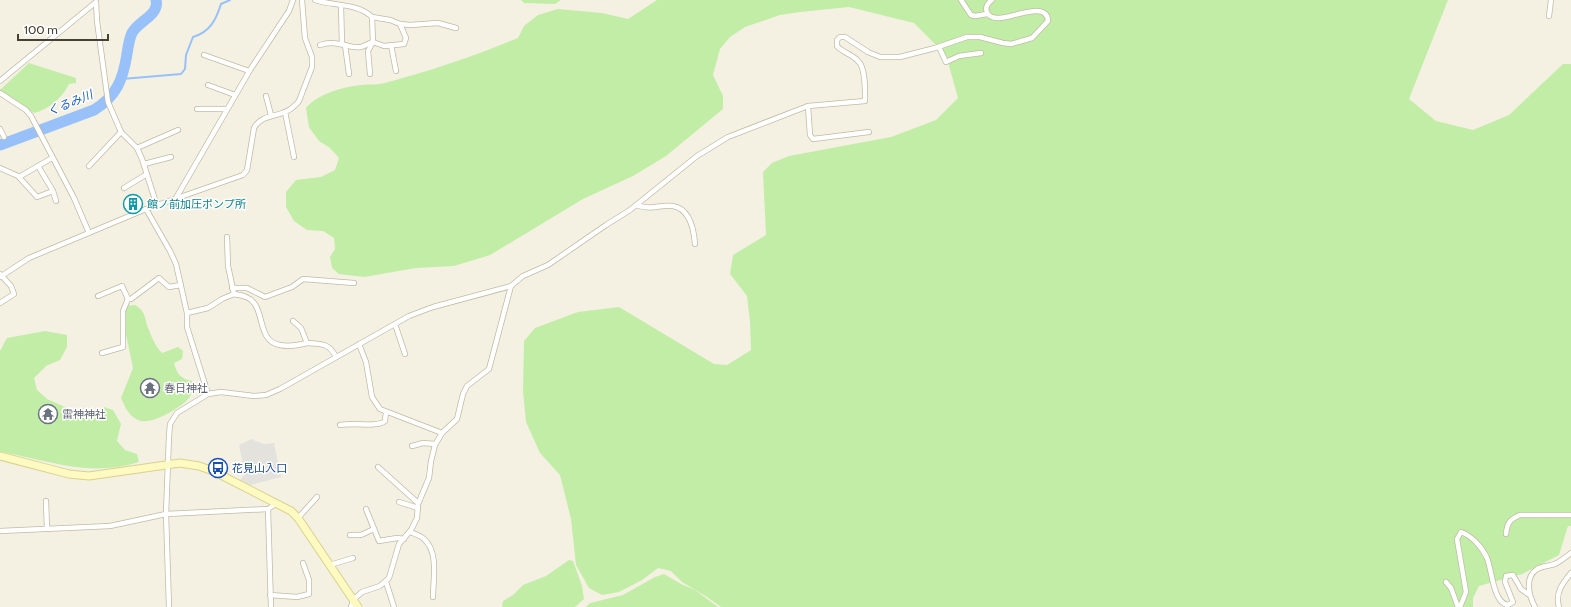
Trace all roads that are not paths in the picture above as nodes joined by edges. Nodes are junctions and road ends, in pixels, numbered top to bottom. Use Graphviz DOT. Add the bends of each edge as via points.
graph roads {
  1 [pos="293,0"];
  2 [pos="302,0"];
  3 [pos="315,0"];
  4 [pos="961,0"];
  5 [pos="992,0"];
  6 [pos="1552,0"];
  7 [pos="96,1"];
  8 [pos="341,6"];
  9 [pos="987,14"];
  10 [pos="1549,16"];
  11 [pos="372,17"];
  12 [pos="400,24"];
  13 [pos="456,28"];
  14 [pos="373,42"];
  15 [pos="344,44"];
  16 [pos="320,45"];
  17 [pos="391,45"];
  18 [pos="939,47"];
  19 [pos="981,53"];
  20 [pos="204,55"];
  21 [pos="249,71"];
  22 [pos="396,71"];
  23 [pos="349,74"];
  24 [pos="370,74"];
  25 [pos="0,81"];
  26 [pos="208,85"];
  27 [pos="0,93"];
  28 [pos="235,95"];
  29 [pos="266,96"];
  30 [pos="808,106"];
  31 [pos="197,109"];
  32 [pos="227,109"];
  33 [pos="285,112"];
  34 [pos="271,115"];
  35 [pos="0,129"];
  36 [pos="178,130"];
  37 [pos="121,132"];
  38 [pos="869,132"];
  39 [pos="4,137"];
  40 [pos="137,148"];
  41 [pos="294,156"];
  42 [pos="171,157"];
  43 [pos="52,158"];
  44 [pos="144,164"];
  45 [pos="38,166"];
  46 [pos="89,166"];
  47 [pos="0,168"];
  48 [pos="147,174"];
  49 [pos="19,177"];
  50 [pos="124,188"];
  51 [pos="53,191"];
  52 [pos="176,198"];
  53 [pos="56,201"];
  54 [pos="636,205"];
  55 [pos="156,206"];
  56 [pos="146,209"];
  57 [pos="89,234"];
  58 [pos="227,237"];
  59 [pos="695,244"];
  60 [pos="0,276"];
  61 [pos="354,283"];
  62 [pos="181,286"];
  63 [pos="511,286"];
  64 [pos="232,288"];
  65 [pos="234,294"];
  66 [pos="98,296"];
  67 [pos="128,299"];
  68 [pos="0,303"];
  69 [pos="187,312"];
  70 [pos="293,321"];
  71 [pos="395,324"];
  72 [pos="308,344"];
  73 [pos="359,344"];
  74 [pos="102,353"];
  75 [pos="405,354"];
  76 [pos="336,357"];
  77 [pos="208,394"];
  78 [pos="386,412"];
  79 [pos="340,425"];
  80 [pos="442,433"];
  81 [pos="435,444"];
  82 [pos="412,446"];
  83 [pos="0,456"];
  84 [pos="168,464"];
  85 [pos="378,467"];
  86 [pos="317,497"];
  87 [pos="46,501"];
  88 [pos="399,502"];
  89 [pos="277,503"];
  90 [pos="418,505"];
  91 [pos="268,509"];
  92 [pos="366,509"];
  93 [pos="166,514"];
  94 [pos="1571,515"];
  95 [pos="298,518"];
  96 [pos="47,529"];
  97 [pos="374,529"];
  98 [pos="0,531"];
  99 [pos="410,532"];
  100 [pos="1506,534"];
  101 [pos="350,535"];
  102 [pos="404,539"];
  103 [pos="1571,553"];
  104 [pos="353,558"];
  105 [pos="303,563"];
  106 [pos="330,565"];
  107 [pos="1571,573"];
  108 [pos="386,582"];
  109 [pos="1446,582"];
  110 [pos="1528,594"];
  111 [pos="270,595"];
  112 [pos="433,598"];
  113 [pos="352,603"];
  114 [pos="169,607"];
  115 [pos="271,607"];
  116 [pos="358,607"];
  117 [pos="394,607"];
  118 [pos="1459,607"];
  119 [pos="1535,607"];
  120 [pos="1560,607"];
  1 -- 21 [label="street" via="290,11"];
  2 -- 33 [label="street" via="305,38 312,57 312,67 298,101 292,109"];
  3 -- 8 [label="street"];
  4 -- 9 [label="street" via="971,15"];
  5 -- 9 [label="street" via="986,5"];
  6 -- 10 [label="street"];
  7 -- 25 [label="street"];
  7 -- 37 [label="street" via="108,102"];
  8 -- 11 [label="street" via="366,11"];
  8 -- 15 [label="street"];
  9 -- 18 [label="street" via="998,19 1038,8 1044,10 1048,21 1032,38 1011,44 974,36"];
  11 -- 12 [label="street"];
  11 -- 14 [label="street"];
  12 -- 13 [label="street" via="438,23"];
  12 -- 17 [label="street" via="406,38 404,44"];
  14 -- 15 [label="street" via="361,47"];
  14 -- 17 [label="street" via="384,46"];
  14 -- 24 [label="street" via="368,51"];
  15 -- 16 [label="street" via="332,42"];
  15 -- 23 [label="street"];
  17 -- 22 [label="street"];
  18 -- 19 [label="street" via="946,62 959,56"];
  18 -- 30 [label="street" via="890,58 868,52 851,40 840,37 836,40 837,46 861,65 865,101"];
  20 -- 21 [label="street"];
  21 -- 28 [label="street"];
  26 -- 28 [label="street"];
  27 -- 43 [label="street" via="26,110"];
  28 -- 32 [label="street"];
  29 -- 34 [label="street"];
  30 -- 38 [label="street" via="810,136 813,139"];
  30 -- 54 [label="street" via="717,143"];
  31 -- 32 [label="street"];
  32 -- 52 [label="street"];
  33 -- 34 [label="street"];
  33 -- 41 [label="street"];
  34 -- 52 [label="street" via="260,120 254,128 250,158 243,175"];
  35 -- 39 [label="street"];
  36 -- 40 [label="street"];
  37 -- 40 [label="street"];
  37 -- 46 [label="street"];
  40 -- 44 [label="street"];
  42 -- 44 [label="street"];
  43 -- 45 [label="street"];
  43 -- 57 [label="street" via="74,198"];
  44 -- 48 [label="street"];
  45 -- 49 [label="street"];
  45 -- 51 [label="street"];
  47 -- 49 [label="street"];
  48 -- 50 [label="street"];
  48 -- 55 [label="street"];
  49 -- 51 [label="street" via="37,197"];
  51 -- 53 [label="street"];
  52 -- 55 [label="street"];
  54 -- 59 [label="street" via="646,208 680,208 689,219"];
  54 -- 63 [label="street" via="548,265 523,276"];
  55 -- 56 [label="street"];
  56 -- 57 [label="street"];
  56 -- 62 [label="street" via="176,264"];
  57 -- 60 [label="street" via="29,258"];
  58 -- 64 [label="street"];
  60 -- 68 [label="street" via="11,286 14,294"];
  61 -- 64 [label="street" via="304,280 265,296 247,288"];
  62 -- 67 [label="street" via="169,286 159,278"];
  62 -- 69 [label="street"];
  63 -- 71 [label="street" via="421,311"];
  63 -- 80 [label="street" via="489,369 467,386 457,419"];
  64 -- 65 [label="street"];
  65 -- 69 [label="street" via="208,308"];
  65 -- 72 [label="street" via="247,297 256,306 264,332 273,342 293,346"];
  66 -- 67 [label="street" via="122,286"];
  67 -- 74 [label="street" via="123,311 123,347"];
  69 -- 77 [label="street" via="187,327"];
  70 -- 72 [label="street" via="301,328"];
  71 -- 73 [label="street"];
  71 -- 75 [label="street"];
  72 -- 76 [label="street" via="327,346"];
  73 -- 76 [label="street"];
  73 -- 78 [label="street" via="366,362 372,397 380,409"];
  76 -- 77 [label="street" via="266,395 221,392"];
  77 -- 84 [label="street" via="177,413 172,420"];
  78 -- 79 [label="street" via="385,421 380,424"];
  78 -- 80 [label="street"];
  80 -- 81 [label="street"];
  81 -- 82 [label="street" via="423,443"];
  81 -- 90 [label="street" via="429,478"];
  83 -- 84 [label="street" via="69,474 89,476"];
  84 -- 89 [label="street" via="199,466"];
  84 -- 93 [label="street"];
  85 -- 90 [label="street"];
  86 -- 95 [label="street"];
  87 -- 96 [label="street"];
  88 -- 90 [label="street"];
  89 -- 91 [label="street"];
  89 -- 95 [label="street"];
  90 -- 99 [label="street" via="417,518"];
  91 -- 93 [label="street"];
  91 -- 111 [label="street"];
  92 -- 97 [label="street"];
  93 -- 96 [label="street" via="110,526"];
  93 -- 114 [label="street"];
  94 -- 100 [label="street" via="1520,515 1507,525"];
  95 -- 106 [label="street"];
  96 -- 98 [label="street"];
  97 -- 101 [label="street" via="361,535"];
  97 -- 102 [label="street" via="379,541"];
  99 -- 102 [label="street"];
  99 -- 112 [label="street" via="421,536 429,544 434,566"];
  102 -- 108 [label="street" via="399,544"];
  103 -- 110 [label="street" via="1555,564 1535,570 1530,578"];
  104 -- 106 [label="street"];
  105 -- 111 [label="street" via="309,580 309,594 297,597"];
  106 -- 113 [label="street"];
  107 -- 120 [label="street" via="1560,588"];
  108 -- 113 [label="street" via="362,592"];
  108 -- 117 [label="street"];
  109 -- 118 [label="street"];
  110 -- 118 [label="street" via="1524,593 1510,574 1506,576 1505,582 1513,602 1508,606 1500,600 1488,559 1469,535 1461,532 1457,540 1466,592"];
  110 -- 119 [label="street"];
  111 -- 115 [label="street"];
  113 -- 116 [label="street"];
}
